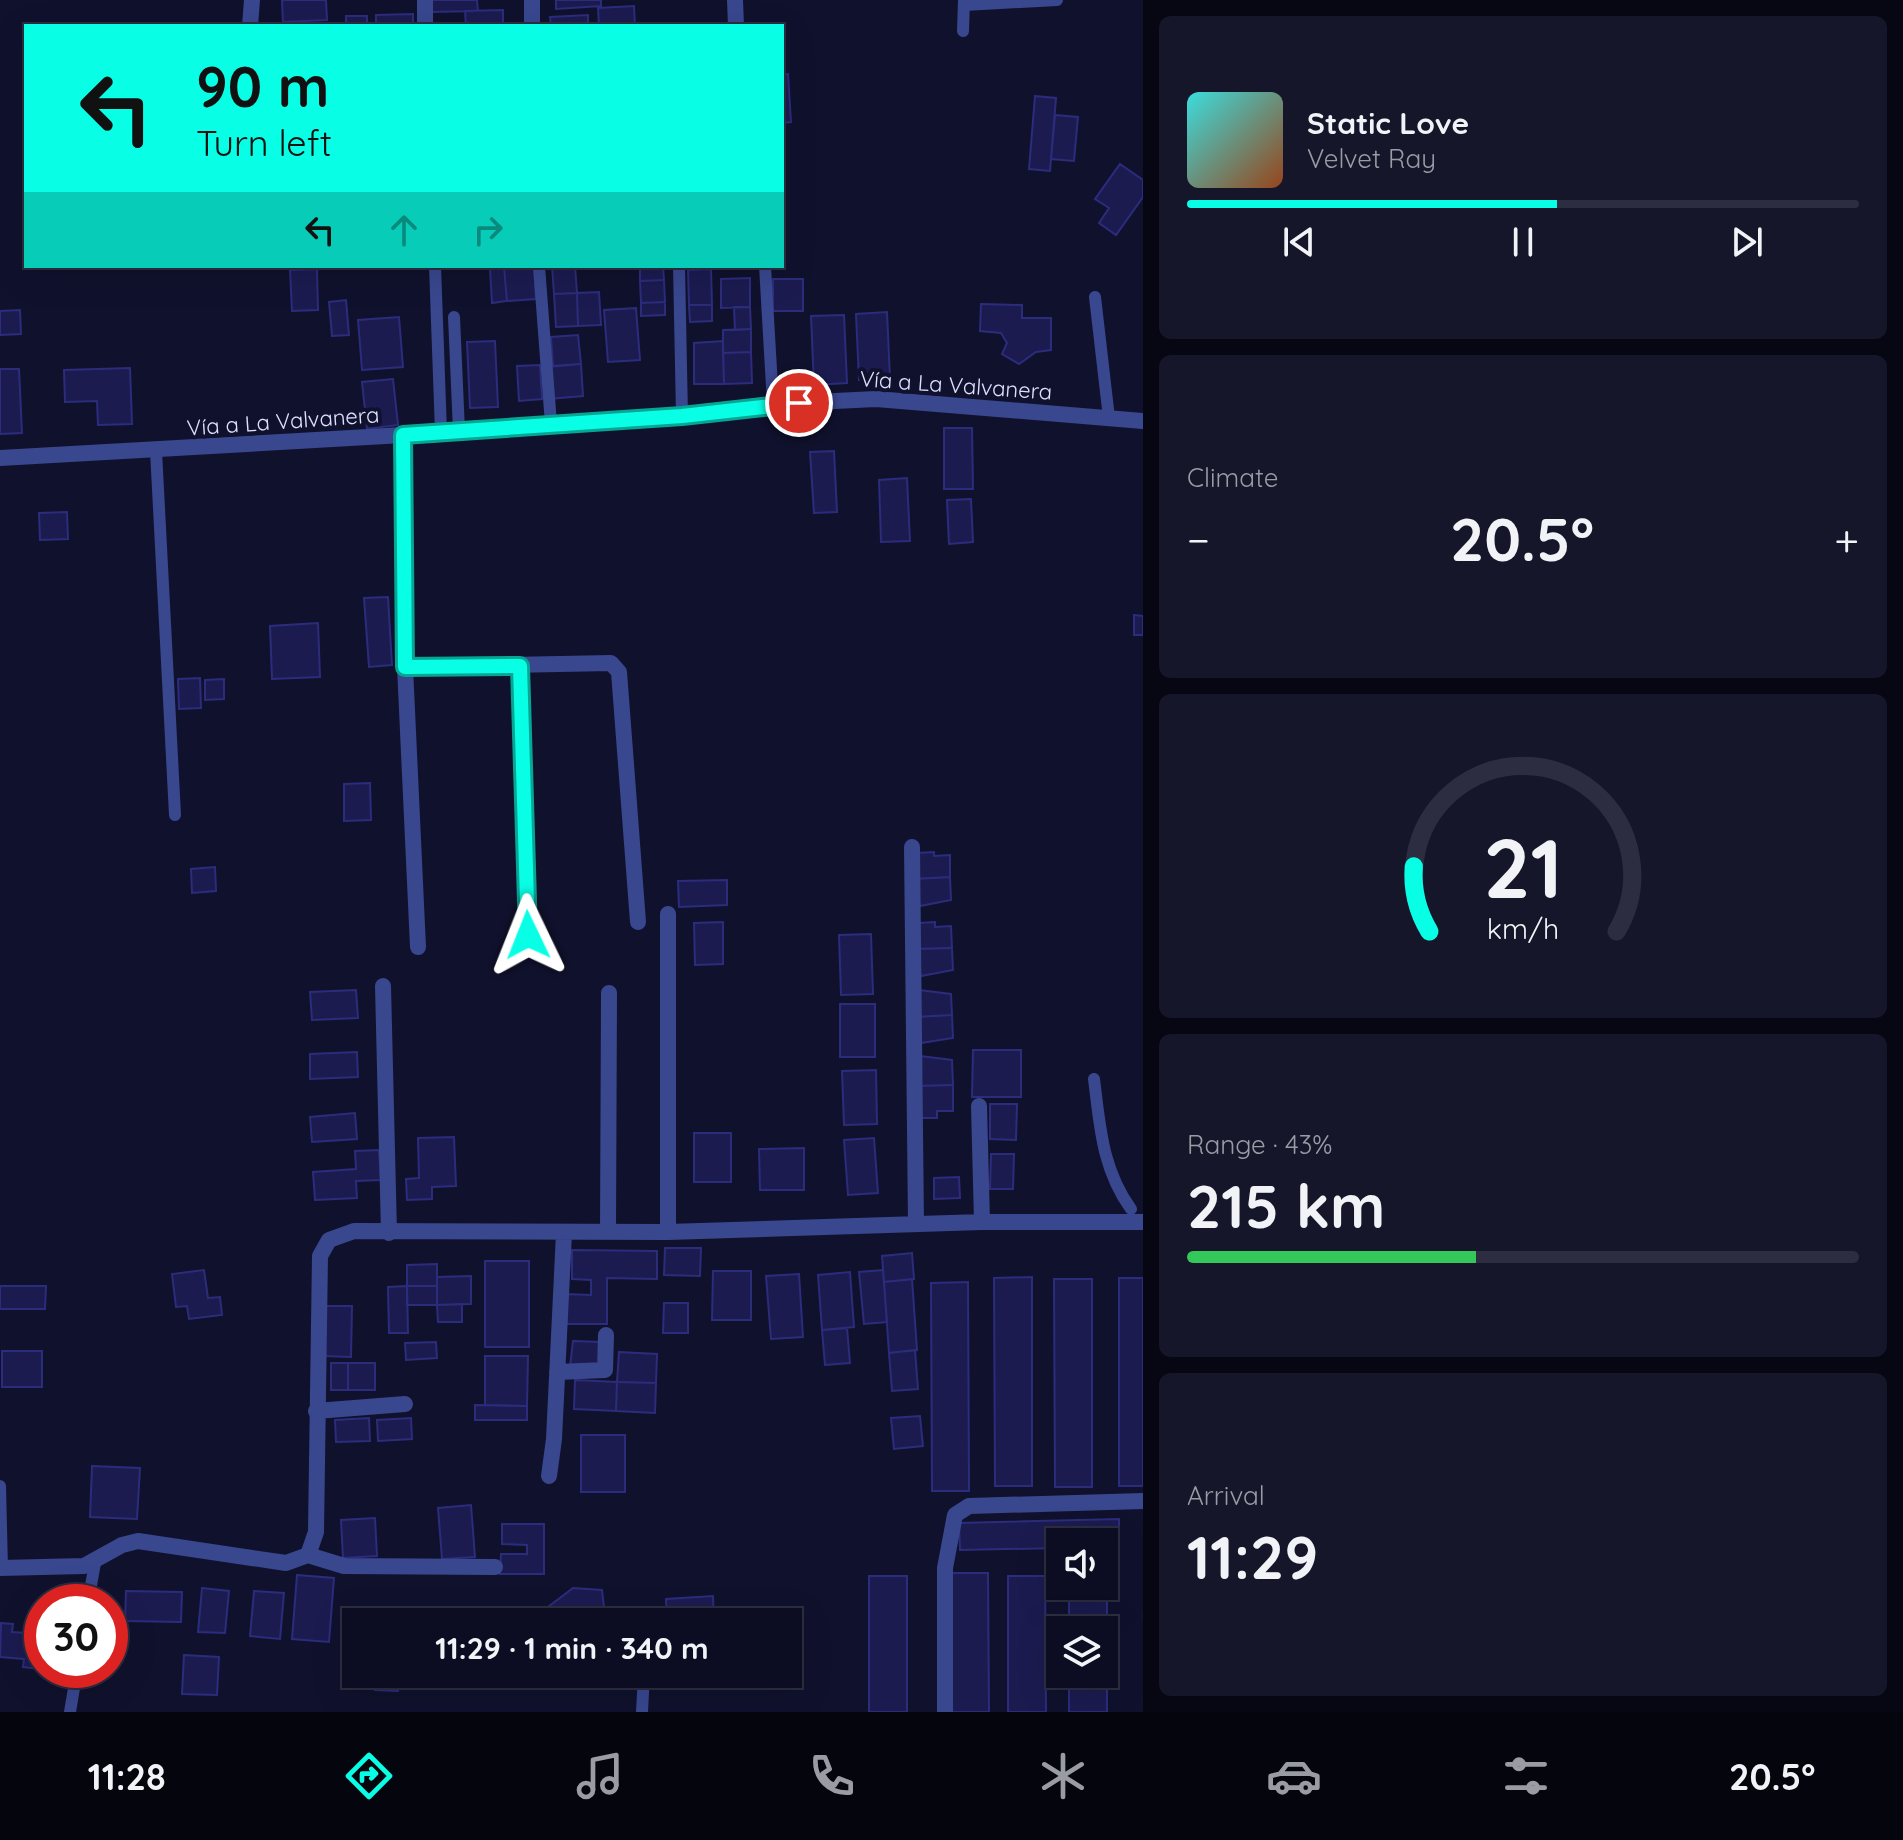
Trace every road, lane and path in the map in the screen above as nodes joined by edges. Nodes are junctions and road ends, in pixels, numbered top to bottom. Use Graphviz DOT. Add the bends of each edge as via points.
graph roads {
  1 [pos="252,0"];
  2 [pos="425,0"];
  3 [pos="532,0"];
  4 [pos="735,0"];
  5 [pos="1057,0"];
  6 [pos="964,2"];
  7 [pos="250,24"];
  8 [pos="425,24"];
  9 [pos="532,24"];
  10 [pos="736,24"];
  11 [pos="963,31"];
  12 [pos="435,268"];
  13 [pos="539,268"];
  14 [pos="679,268"];
  15 [pos="765,268"];
  16 [pos="1095,297"];
  17 [pos="454,317"];
  18 [pos="773,404"];
  19 [pos="682,416"];
  20 [pos="1109,418"];
  21 [pos="1143,421"];
  22 [pos="551,424"];
  23 [pos="459,431"];
  24 [pos="441,432"];
  25 [pos="403,435"];
  26 [pos="156,451"];
  27 [pos="0,458"];
  28 [pos="520,666"];
  29 [pos="405,667"];
  30 [pos="175,815"];
  31 [pos="912,847"];
  32 [pos="668,914"];
  33 [pos="638,922"];
  34 [pos="528,935"];
  35 [pos="418,947"];
  36 [pos="383,986"];
  37 [pos="609,993"];
  38 [pos="1094,1079"];
  39 [pos="979,1106"];
  40 [pos="1139,1217"];
  41 [pos="982,1222"];
  42 [pos="916,1224"];
  43 [pos="608,1231"];
  44 [pos="668,1232"];
  45 [pos="389,1233"];
  46 [pos="564,1233"];
  47 [pos="606,1335"];
  48 [pos="557,1372"];
  49 [pos="405,1404"];
  50 [pos="316,1411"];
  51 [pos="549,1476"];
  52 [pos="0,1486"];
  53 [pos="1143,1501"];
  54 [pos="308,1555"];
  55 [pos="95,1563"];
  56 [pos="495,1567"];
  57 [pos="1,1568"];
  58 [pos="91,1584"];
  59 [pos="74,1688"];
  60 [pos="643,1688"];
  61 [pos="70,1712"];
  62 [pos="642,1712"];
  63 [pos="945,1712"];
  1 -- 7 [label="street"];
  2 -- 8 [label="street"];
  3 -- 9 [label="street"];
  4 -- 10 [label="street"];
  5 -- 6 [label="lane"];
  6 -- 11 [label="lane"];
  12 -- 24 [label="lane"];
  13 -- 22 [label="lane"];
  14 -- 19 [label="lane"];
  15 -- 18 [label="lane"];
  16 -- 20 [label="lane"];
  17 -- 23 [label="lane"];
  18 -- 19 [label="street, Vía a La Valvanera"];
  18 -- 20 [label="street, Vía a La Valvanera" via="876,399"];
  19 -- 22 [label="street, Vía a La Valvanera"];
  20 -- 21 [label="street, Vía a La Valvanera"];
  22 -- 23 [label="street, Vía a La Valvanera"];
  23 -- 24 [label="street, Vía a La Valvanera"];
  24 -- 25 [label="street, Vía a La Valvanera"];
  25 -- 26 [label="street, Vía a La Valvanera"];
  25 -- 29 [label="street"];
  26 -- 27 [label="street, Vía a La Valvanera"];
  26 -- 30 [label="lane"];
  28 -- 29 [label="street"];
  28 -- 33 [label="street" via="600,661 619,672"];
  28 -- 34 [label="street"];
  29 -- 35 [label="street"];
  31 -- 42 [label="street"];
  32 -- 44 [label="street"];
  36 -- 45 [label="street"];
  37 -- 43 [label="street"];
  38 -- 40 [label="lane" via="1104,1157 1118,1191"];
  39 -- 41 [label="street"];
  40 -- 41 [label="street"];
  41 -- 42 [label="street"];
  42 -- 44 [label="street"];
  43 -- 44 [label="street"];
  43 -- 46 [label="street"];
  45 -- 46 [label="street"];
  45 -- 50 [label="street" via="354,1231 329,1240 320,1256"];
  46 -- 48 [label="street"];
  47 -- 48 [label="street" via="605,1370"];
  48 -- 51 [label="street"];
  49 -- 50 [label="street"];
  50 -- 54 [label="street" via="316,1532"];
  52 -- 57 [label="lane"];
  53 -- 63 [label="street" via="969,1506 955,1515 945,1568"];
  54 -- 55 [label="street" via="286,1563 138,1541"];
  54 -- 56 [label="street" via="344,1566"];
  55 -- 57 [label="street"];
  55 -- 58 [label="lane"];
  59 -- 61 [label="lane"];
  60 -- 62 [label="lane"];
}
